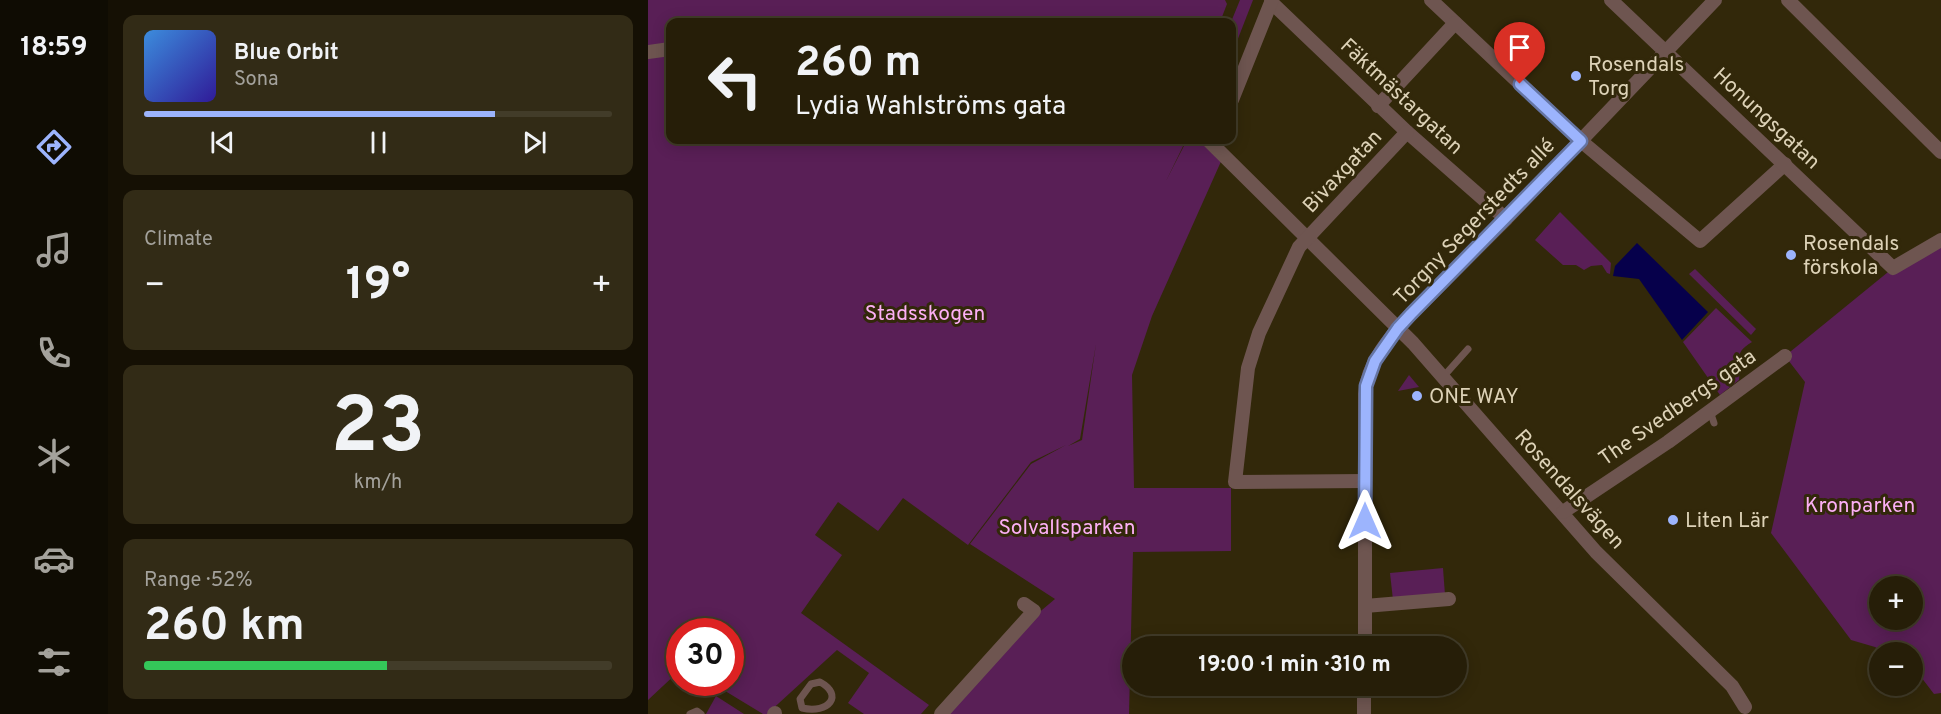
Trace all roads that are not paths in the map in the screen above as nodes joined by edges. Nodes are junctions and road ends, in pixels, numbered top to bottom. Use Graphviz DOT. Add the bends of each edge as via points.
graph roads {
  1 [pos="1431,0"];
  2 [pos="1611,0"];
  3 [pos="1716,0"];
  4 [pos="1788,0"];
  5 [pos="1272,1"];
  6 [pos="1455,23"];
  7 [pos="666,50"];
  8 [pos="1666,51"];
  9 [pos="648,52"];
  10 [pos="1236,90"];
  11 [pos="1378,106"];
  12 [pos="1407,132"];
  13 [pos="1581,141"];
  14 [pos="1214,144"];
  15 [pos="1941,152"];
  16 [pos="1785,164"];
  17 [pos="1506,219"];
  18 [pos="1307,238"];
  19 [pos="1941,240"];
  20 [pos="1398,328"];
  21 [pos="1468,349"];
  22 [pos="1785,356"];
  23 [pos="1443,377"];
  24 [pos="1365,481"];
  25 [pos="1563,512"];
  26 [pos="1449,599"];
  27 [pos="1024,604"];
  28 [pos="1365,606"];
  29 [pos="1365,636"];
  30 [pos="1365,696"];
  31 [pos="826,710"];
  32 [pos="1745,710"];
  33 [pos="690,714"];
  34 [pos="702,714"];
  35 [pos="834,714"];
  36 [pos="941,714"];
  37 [pos="1364,714"];
  1 -- 6 [label="street"];
  2 -- 8 [label="street, Honungsgatan"];
  3 -- 8 [label="street, Torgny Segerstedts allé"];
  4 -- 15 [label="street"];
  5 -- 10 [label="street"];
  5 -- 11 [label="street, Fäktmästargatan"];
  6 -- 11 [label="street"];
  6 -- 13 [label="street"];
  7 -- 9 [label="street"];
  8 -- 13 [label="street, Torgny Segerstedts allé"];
  8 -- 16 [label="street, Honungsgatan"];
  11 -- 12 [label="street, Fäktmästargatan"];
  12 -- 17 [label="street, Fäktmästargatan"];
  12 -- 18 [label="street, Bivaxgatan"];
  13 -- 16 [label="street" via="1700,241"];
  13 -- 17 [label="street, Torgny Segerstedts allé"];
  14 -- 18 [label="street, Rosendalsvägen"];
  16 -- 19 [label="street, Honungsgatan" via="1893,268"];
  17 -- 20 [label="street, Torgny Segerstedts allé"];
  18 -- 20 [label="street, Rosendalsvägen"];
  18 -- 24 [label="street" via="1299,247 1259,333 1248,368 1235,482"];
  20 -- 23 [label="street, Rosendalsvägen"];
  20 -- 24 [label="street, Torgny Segerstedts allé" via="1375,361 1366,386"];
  21 -- 23 [label="lane"];
  22 -- 25 [label="street, The Svedbergs gata" via="1712,417"];
  23 -- 25 [label="street, Rosendalsvägen"];
  24 -- 28 [label="street, Torgny Segerstedts allé"];
  25 -- 32 [label="street, Rosendalsvägen" via="1596,552 1732,686"];
  26 -- 28 [label="street"];
  27 -- 36 [label="street" via="1034,611"];
  28 -- 29 [label="street, Torgny Segerstedts allé"];
  30 -- 37 [label="street"];
  31 -- 31 [label="lane" via="832,694 820,682 811,684 800,699 802,708 811,712"];
  31 -- 35 [label="lane"];
  33 -- 34 [label="lane"];
}
